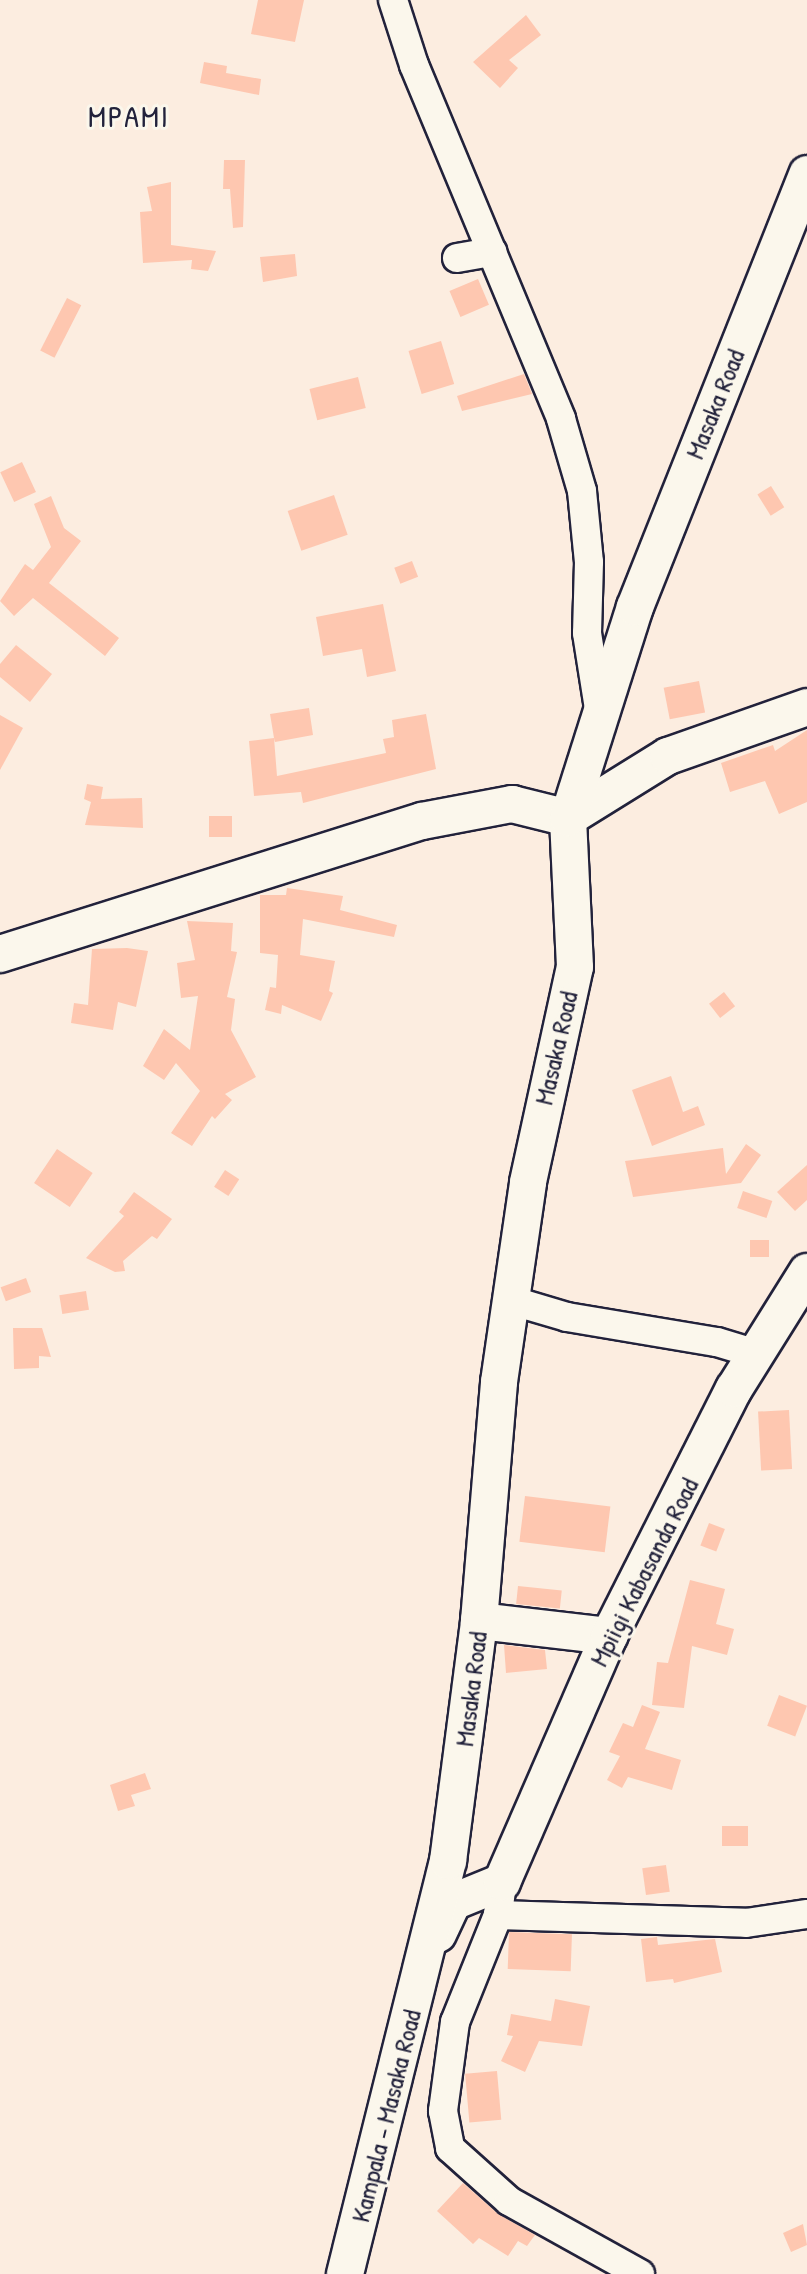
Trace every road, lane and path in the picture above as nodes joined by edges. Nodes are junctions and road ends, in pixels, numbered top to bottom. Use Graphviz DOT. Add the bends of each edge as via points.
graph roads {
  1 [pos="393,0"];
  2 [pos="807,174"];
  3 [pos="492,252"];
  4 [pos="457,258"];
  5 [pos="807,707"];
  6 [pos="599,709"];
  7 [pos="568,818"];
  8 [pos="0,954"];
  9 [pos="807,1272"];
  10 [pos="513,1301"];
  11 [pos="757,1354"];
  12 [pos="479,1621"];
  13 [pos="609,1636"];
  14 [pos="500,1899"];
  15 [pos="807,1914"];
  16 [pos="427,1957"];
  17 [pos="345,2274"];
  18 [pos="640,2274"];
  1 -- 3 [label="street" via="414,65"];
  2 -- 6 [label="main road, Masaka Road"];
  3 -- 4 [label="street"];
  3 -- 6 [label="street" via="561,419 582,491 589,562 587,633"];
  5 -- 7 [label="main road" via="668,756"];
  6 -- 7 [label="main road, Masaka Road"];
  7 -- 8 [label="main road" via="512,804 422,821"];
  7 -- 10 [label="main road, Masaka Road" via="575,967 528,1182"];
  9 -- 11 [label="main road, Mpiigi Kabasanda Road"];
  10 -- 11 [label="street" via="567,1317 717,1342"];
  10 -- 12 [label="main road, Masaka Road" via="499,1382"];
  11 -- 13 [label="main road, Mpiigi Kabasanda Road"];
  12 -- 13 [label="main road"];
  12 -- 16 [label="main road, Masaka Road" via="448,1861"];
  13 -- 14 [label="main road, Mpiigi Kabasanda Road"];
  14 -- 15 [label="street" via="746,1923"];
  14 -- 16 [label="main road" via="453,1902"];
  14 -- 18 [label="street" via="455,2022 443,2111 450,2148 509,2201"];
  16 -- 17 [label="main road, Kampala - Masaka Road"];
}
